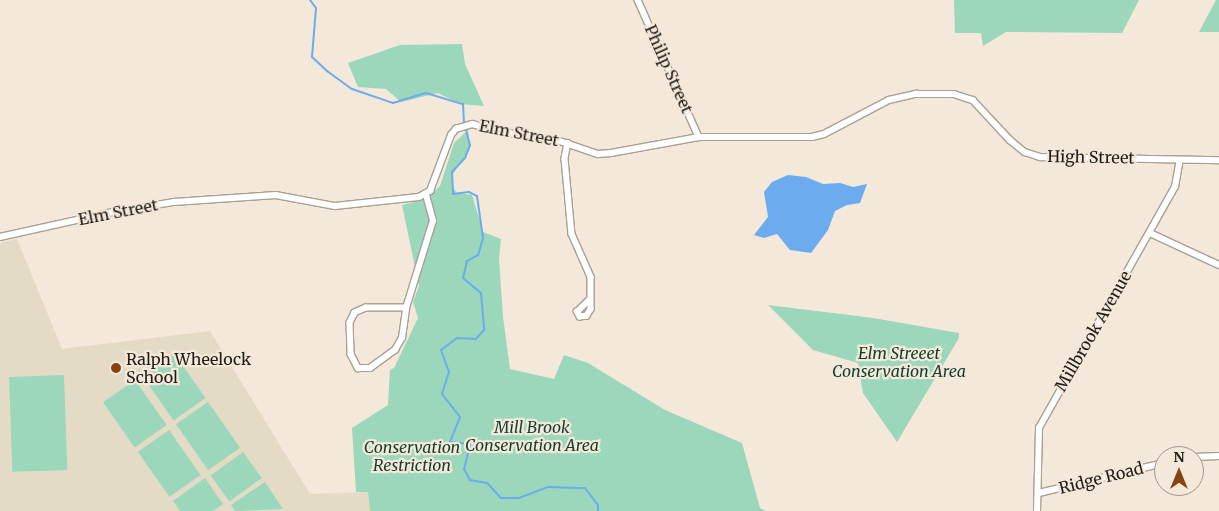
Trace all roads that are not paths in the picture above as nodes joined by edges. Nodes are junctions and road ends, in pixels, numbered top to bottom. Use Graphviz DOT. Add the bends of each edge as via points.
graph roads {
  1 [pos="638,0"];
  2 [pos="956,94"];
  3 [pos="699,137"];
  4 [pos="568,143"];
  5 [pos="1180,160"];
  6 [pos="1219,160"];
  7 [pos="426,194"];
  8 [pos="1150,233"];
  9 [pos="0,237"];
  10 [pos="1219,265"];
  11 [pos="589,300"];
  12 [pos="406,308"];
  13 [pos="1219,456"];
  14 [pos="1204,457"];
  15 [pos="1154,465"];
  16 [pos="1039,493"];
  17 [pos="1037,511"];
  1 -- 3 [label="street, Philip Street"];
  2 -- 3 [label="street, Elm Street" via="898,97 812,137"];
  2 -- 5 [label="street, High Street" via="973,100 1010,140 1025,152 1040,157"];
  3 -- 4 [label="street, Elm Street" via="598,154"];
  4 -- 7 [label="street, Elm Street" via="482,125 464,126 456,129 448,140"];
  4 -- 11 [label="street" via="565,159 572,234 591,277"];
  5 -- 6 [label="street, High Street"];
  5 -- 8 [label="street, Millbrook Avenue" via="1175,187"];
  7 -- 9 [label="street, Elm Street" via="336,206 276,194 174,202 106,213"];
  7 -- 12 [label="street" via="433,221"];
  8 -- 10 [label="street"];
  8 -- 16 [label="street, Millbrook Avenue" via="1039,428"];
  12 -- 12 [label="street" via="366,308 355,313 350,323 351,354 358,368 370,368 396,350 405,328"];
  13 -- 14 [label="street"];
  15 -- 16 [label="street, Ridge Road"];
  16 -- 17 [label="street, Millbrook Avenue"];
}
